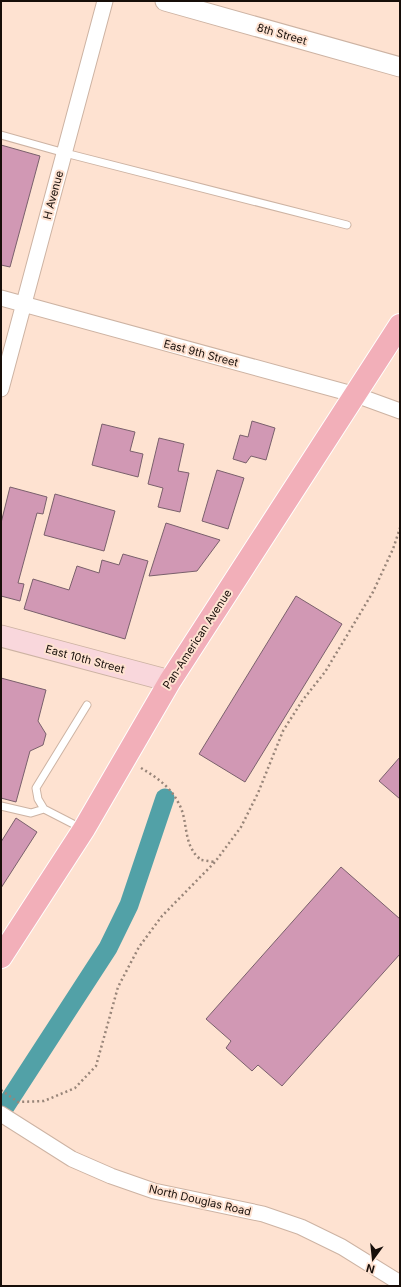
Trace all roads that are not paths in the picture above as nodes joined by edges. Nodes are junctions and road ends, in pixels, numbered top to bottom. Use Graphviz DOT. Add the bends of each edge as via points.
graph roads {
  1 [pos="105,1"];
  2 [pos="165,1"];
  3 [pos="400,67"];
  4 [pos="1,135"];
  5 [pos="64,153"];
  6 [pos="346,225"];
  7 [pos="1,298"];
  8 [pos="24,304"];
  9 [pos="400,325"];
  10 [pos="1,389"];
  11 [pos="356,395"];
  12 [pos="400,411"];
  13 [pos="1,636"];
  14 [pos="170,681"];
  15 [pos="87,705"];
  16 [pos="1,806"];
  17 [pos="44,809"];
  18 [pos="84,829"];
  19 [pos="1,957"];
  20 [pos="6,1117"];
  21 [pos="400,1283"];
  1 -- 5 [label="street, H Avenue"];
  2 -- 3 [label="street, 8th Street"];
  4 -- 5 [label="lane"];
  5 -- 6 [label="lane"];
  5 -- 8 [label="street, H Avenue"];
  7 -- 8 [label="street, East 9th Street"];
  8 -- 10 [label="street, H Avenue"];
  8 -- 11 [label="street, East 9th Street"];
  9 -- 11 [label="main road, Pan-American Avenue"];
  11 -- 12 [label="street, East 9th Street"];
  11 -- 14 [label="main road, Pan-American Avenue"];
  13 -- 14 [label="main road, East 10th Street"];
  14 -- 18 [label="main road, Pan-American Avenue"];
  15 -- 17 [label="lane" via="36,788 38,799"];
  16 -- 17 [label="lane" via="31,813"];
  17 -- 18 [label="lane"];
  18 -- 19 [label="main road, Pan-American Avenue"];
  20 -- 21 [label="street, North Douglas Road" via="72,1159 111,1176 154,1191 263,1214 301,1227 342,1247"];
}
